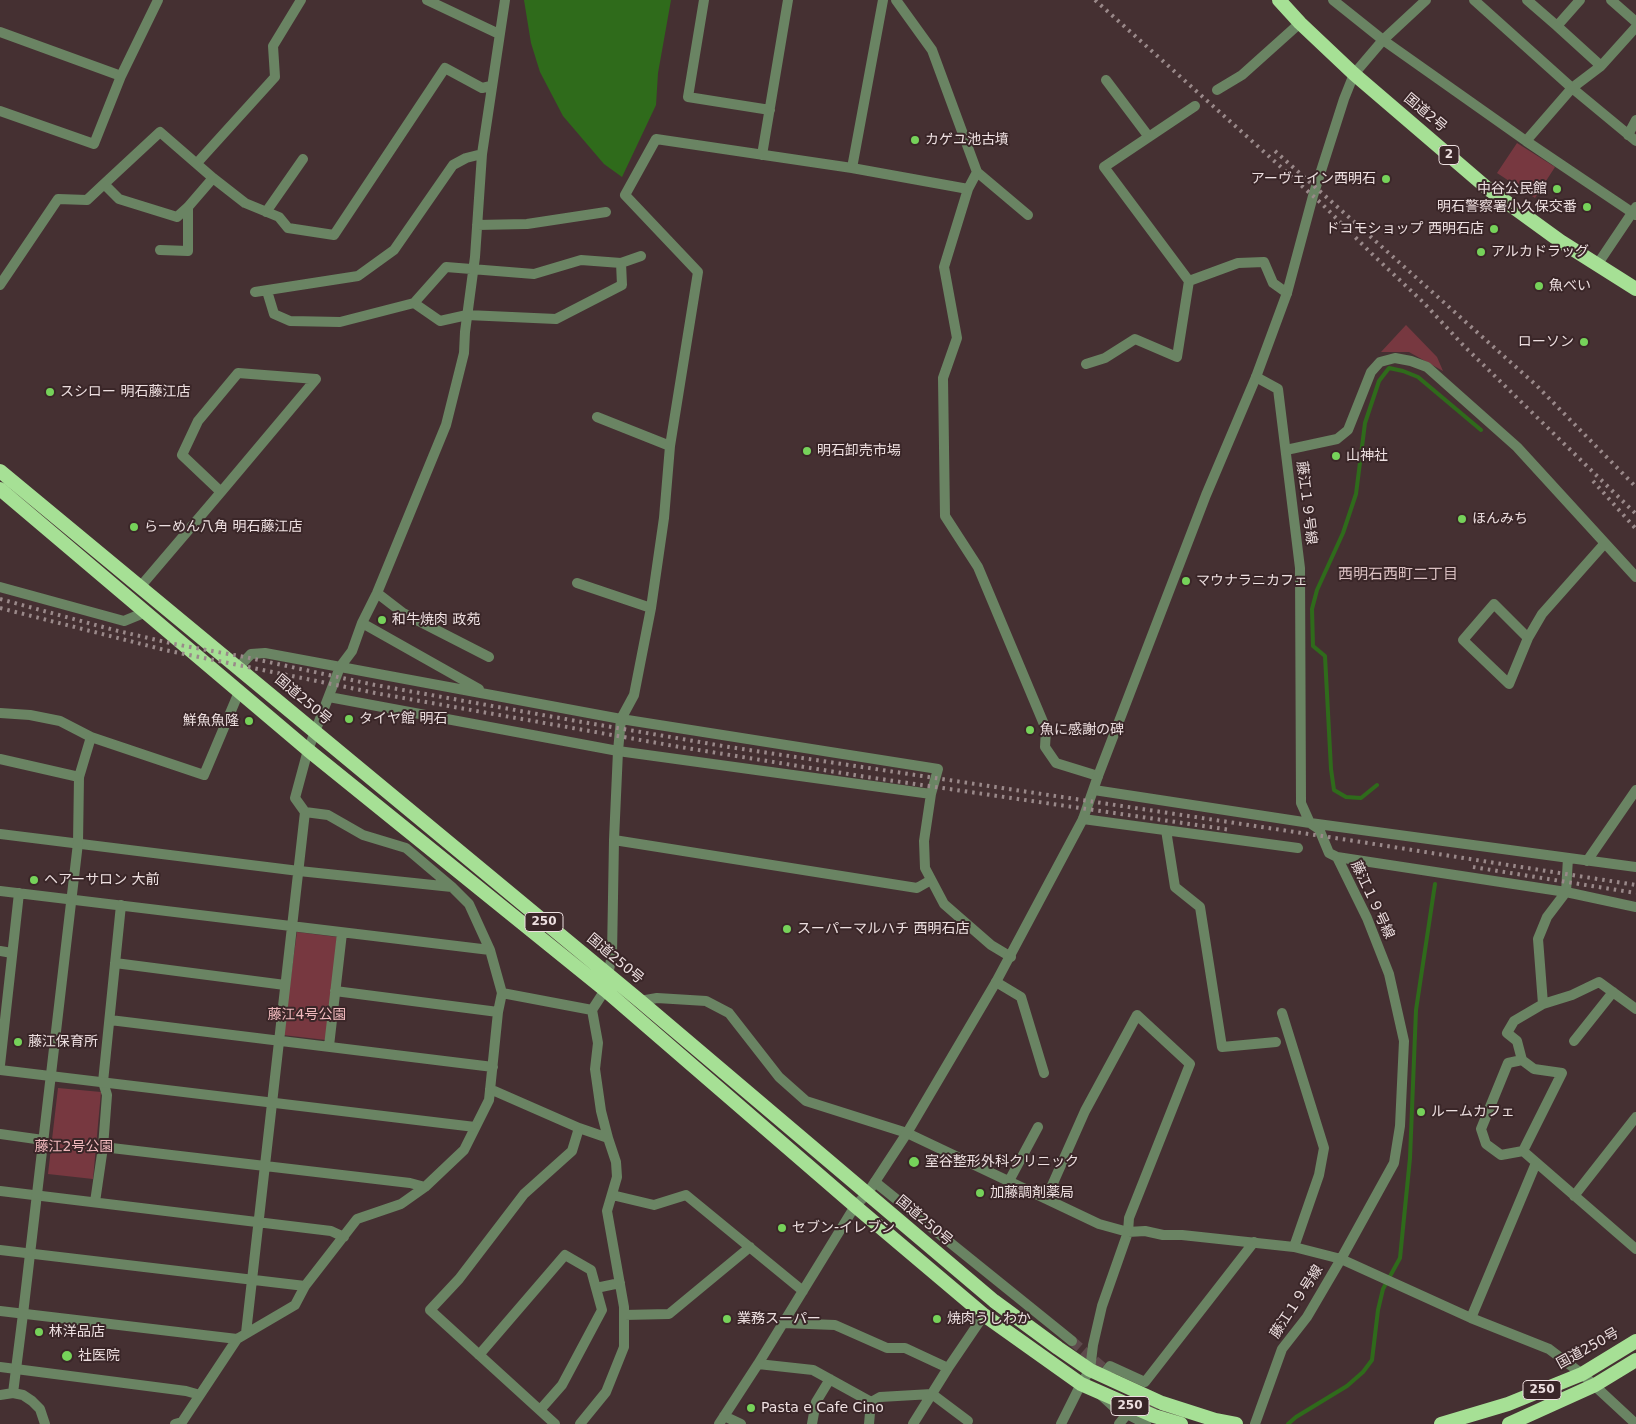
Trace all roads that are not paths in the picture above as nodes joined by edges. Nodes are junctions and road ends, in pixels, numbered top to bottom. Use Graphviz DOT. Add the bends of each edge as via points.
graph roads {
  1 [pos="158,0"];
  2 [pos="300,0"];
  3 [pos="428,0"];
  4 [pos="505,0"];
  5 [pos="704,0"];
  6 [pos="788,0"];
  7 [pos="883,0"];
  8 [pos="896,0"];
  9 [pos="1278,0"];
  10 [pos="1333,0"];
  11 [pos="1426,0"];
  12 [pos="1474,0"];
  13 [pos="1527,0"];
  14 [pos="1580,0"];
  15 [pos="1612,0"];
  16 [pos="1636,22"];
  17 [pos="1300,23"];
  18 [pos="1557,26"];
  19 [pos="1636,27"];
  20 [pos="0,32"];
  21 [pos="499,34"];
  22 [pos="1383,40"];
  23 [pos="1601,66"];
  24 [pos="1354,74"];
  25 [pos="121,76"];
  26 [pos="1106,80"];
  27 [pos="491,86"];
  28 [pos="1572,88"];
  29 [pos="1217,90"];
  30 [pos="1195,106"];
  31 [pos="770,110"];
  32 [pos="0,111"];
  33 [pos="1636,120"];
  34 [pos="1149,137"];
  35 [pos="1632,138"];
  36 [pos="1526,141"];
  37 [pos="482,154"];
  38 [pos="762,155"];
  39 [pos="303,159"];
  40 [pos="197,163"];
  41 [pos="852,168"];
  42 [pos="977,172"];
  43 [pos="213,178"];
  44 [pos="104,184"];
  45 [pos="968,189"];
  46 [pos="188,207"];
  47 [pos="266,212"];
  48 [pos="606,212"];
  49 [pos="1635,212"];
  50 [pos="1028,215"];
  51 [pos="477,225"];
  52 [pos="160,250"];
  53 [pos="641,256"];
  54 [pos="621,263"];
  55 [pos="1597,265"];
  56 [pos="474,269"];
  57 [pos="1189,281"];
  58 [pos="0,285"];
  59 [pos="1636,289"];
  60 [pos="267,291"];
  61 [pos="255,292"];
  62 [pos="1287,292"];
  63 [pos="414,303"];
  64 [pos="467,316"];
  65 [pos="1086,364"];
  66 [pos="1256,377"];
  67 [pos="597,417"];
  68 [pos="670,446"];
  69 [pos="1286,450"];
  70 [pos="0,471"];
  71 [pos="0,489"];
  72 [pos="222,492"];
  73 [pos="1605,543"];
  74 [pos="1636,577"];
  75 [pos="577,583"];
  76 [pos="0,587"];
  77 [pos="140,587"];
  78 [pos="377,593"];
  79 [pos="651,608"];
  80 [pos="146,612"];
  81 [pos="362,623"];
  82 [pos="1528,638"];
  83 [pos="489,657"];
  84 [pos="340,666"];
  85 [pos="239,667"];
  86 [pos="239,692"];
  87 [pos="486,694"];
  88 [pos="330,697"];
  89 [pos="0,713"];
  90 [pos="621,718"];
  91 [pos="316,732"];
  92 [pos="91,737"];
  93 [pos="308,750"];
  94 [pos="618,751"];
  95 [pos="0,759"];
  96 [pos="1098,776"];
  97 [pos="79,777"];
  98 [pos="1094,790"];
  99 [pos="1636,790"];
  100 [pos="932,794"];
  101 [pos="305,812"];
  102 [pos="1084,819"];
  103 [pos="1310,823"];
  104 [pos="1166,830"];
  105 [pos="0,834"];
  106 [pos="614,840"];
  107 [pos="78,843"];
  108 [pos="1298,848"];
  109 [pos="1337,857"];
  110 [pos="1568,858"];
  111 [pos="1587,861"];
  112 [pos="1636,867"];
  113 [pos="299,871"];
  114 [pos="931,880"];
  115 [pos="452,887"];
  116 [pos="0,891"];
  117 [pos="1566,892"];
  118 [pos="19,893"];
  119 [pos="70,899"];
  120 [pos="121,905"];
  121 [pos="1636,907"];
  122 [pos="291,927"];
  123 [pos="342,933"];
  124 [pos="490,950"];
  125 [pos="0,951"];
  126 [pos="12,953"];
  127 [pos="1011,957"];
  128 [pos="115,963"];
  129 [pos="609,976"];
  130 [pos="996,982"];
  131 [pos="285,985"];
  132 [pos="605,990"];
  133 [pos="335,992"];
  134 [pos="502,992"];
  135 [pos="1613,992"];
  136 [pos="640,1001"];
  137 [pos="1543,1004"];
  138 [pos="3,1008"];
  139 [pos="1636,1009"];
  140 [pos="592,1010"];
  141 [pos="498,1012"];
  142 [pos="1282,1013"];
  143 [pos="110,1020"];
  144 [pos="279,1040"];
  145 [pos="1574,1041"];
  146 [pos="1276,1042"];
  147 [pos="330,1046"];
  148 [pos="1522,1060"];
  149 [pos="0,1065"];
  150 [pos="493,1067"];
  151 [pos="0,1070"];
  152 [pos="1044,1073"];
  153 [pos="50,1076"];
  154 [pos="103,1082"];
  155 [pos="490,1089"];
  156 [pos="272,1102"];
  157 [pos="1636,1117"];
  158 [pos="1038,1127"];
  159 [pos="475,1128"];
  160 [pos="579,1128"];
  161 [pos="907,1133"];
  162 [pos="0,1134"];
  163 [pos="608,1138"];
  164 [pos="43,1140"];
  165 [pos="102,1147"];
  166 [pos="1523,1151"];
  167 [pos="1536,1163"];
  168 [pos="265,1165"];
  169 [pos="1008,1181"];
  170 [pos="425,1187"];
  171 [pos="871,1188"];
  172 [pos="0,1190"];
  173 [pos="37,1195"];
  174 [pos="612,1195"];
  175 [pos="1574,1196"];
  176 [pos="1046,1199"];
  177 [pos="95,1202"];
  178 [pos="855,1206"];
  179 [pos="258,1223"];
  180 [pos="1128,1232"];
  181 [pos="344,1237"];
  182 [pos="1254,1242"];
  183 [pos="750,1247"];
  184 [pos="1294,1247"];
  185 [pos="0,1250"];
  186 [pos="1636,1250"];
  187 [pos="30,1253"];
  188 [pos="1341,1259"];
  189 [pos="252,1280"];
  190 [pos="620,1282"];
  191 [pos="305,1286"];
  192 [pos="596,1288"];
  193 [pos="803,1291"];
  194 [pos="0,1311"];
  195 [pos="23,1314"];
  196 [pos="624,1315"];
  197 [pos="984,1315"];
  198 [pos="1471,1318"];
  199 [pos="783,1323"];
  200 [pos="1636,1334"];
  201 [pos="242,1336"];
  202 [pos="1636,1340"];
  203 [pos="1072,1342"];
  204 [pos="1616,1353"];
  205 [pos="479,1355"];
  206 [pos="1636,1360"];
  207 [pos="758,1364"];
  208 [pos="0,1367"];
  209 [pos="948,1368"];
  210 [pos="16,1369"];
  211 [pos="1096,1373"];
  212 [pos="1582,1374"];
  213 [pos="830,1379"];
  214 [pos="1081,1384"];
  215 [pos="1595,1386"];
  216 [pos="1099,1392"];
  217 [pos="13,1393"];
  218 [pos="932,1394"];
  219 [pos="0,1395"];
  220 [pos="200,1395"];
  221 [pos="871,1402"];
  222 [pos="540,1410"];
  223 [pos="1128,1414"];
  224 [pos="722,1420"];
  225 [pos="968,1422"];
  226 [pos="45,1424"];
  227 [pos="175,1424"];
  228 [pos="555,1424"];
  229 [pos="580,1424"];
  230 [pos="741,1424"];
  231 [pos="812,1424"];
  232 [pos="869,1424"];
  233 [pos="913,1424"];
  234 [pos="1061,1424"];
  235 [pos="1119,1424"];
  236 [pos="1146,1424"];
  237 [pos="1181,1424"];
  238 [pos="1236,1424"];
  239 [pos="1256,1424"];
  240 [pos="1446,1424"];
  241 [pos="1509,1424"];
  242 [pos="1636,1424"];
  1 -- 25 [label="street"];
  2 -- 40 [label="street" via="273,46 275,77"];
  3 -- 21 [label="street"];
  4 -- 21 [label="street"];
  5 -- 31 [label="street" via="688,97"];
  6 -- 31 [label="street"];
  7 -- 41 [label="street"];
  8 -- 42 [label="street" via="932,50"];
  9 -- 17 [label="highway, 国道2号 / 2"];
  10 -- 22 [label="street"];
  11 -- 22 [label="street"];
  12 -- 28 [label="street"];
  13 -- 18 [label="street"];
  14 -- 18 [label="street"];
  15 -- 16 [label="street"];
  17 -- 24 [label="highway, 国道2号 / 2"];
  17 -- 29 [label="street" via="1242,75"];
  18 -- 23 [label="street"];
  19 -- 23 [label="street"];
  20 -- 25 [label="street"];
  21 -- 27 [label="street"];
  22 -- 24 [label="street"];
  22 -- 36 [label="street"];
  23 -- 28 [label="street"];
  24 -- 55 [label="highway, 国道2号 / 2" via="1487,188"];
  24 -- 62 [label="street"];
  25 -- 32 [label="street" via="94,144"];
  26 -- 34 [label="street"];
  27 -- 37 [label="street"];
  27 -- 47 [label="street" via="482,88 445,68 334,235 288,228 279,217"];
  28 -- 35 [label="street"];
  28 -- 36 [label="street"];
  30 -- 34 [label="street"];
  31 -- 38 [label="street"];
  33 -- 35 [label="street"];
  34 -- 57 [label="street" via="1104,167"];
  36 -- 49 [label="street"];
  37 -- 51 [label="street"];
  37 -- 60 [label="street" via="453,165 394,250 358,276"];
  38 -- 41 [label="street"];
  38 -- 68 [label="street" via="656,139 625,195 698,272"];
  39 -- 47 [label="street"];
  40 -- 43 [label="street"];
  40 -- 44 [label="street" via="160,132"];
  41 -- 45 [label="street"];
  42 -- 45 [label="street"];
  42 -- 50 [label="street"];
  43 -- 46 [label="street"];
  43 -- 47 [label="street" via="246,203"];
  44 -- 46 [label="street" via="119,199 177,217"];
  44 -- 58 [label="street" via="86,200 58,199"];
  45 -- 96 [label="street" via="944,267 957,338 943,378 945,516 978,566 1046,729 1045,746 1056,763"];
  46 -- 52 [label="street" via="188,252"];
  48 -- 51 [label="street" via="527,224"];
  49 -- 55 [label="street"];
  51 -- 56 [label="street"];
  53 -- 54 [label="street"];
  54 -- 56 [label="street" via="581,260 534,274"];
  54 -- 64 [label="street" via="622,284 556,319"];
  55 -- 59 [label="highway, 国道2号 / 2"];
  56 -- 63 [label="street" via="446,267"];
  56 -- 64 [label="street"];
  57 -- 62 [label="street" via="1238,264 1264,262 1273,284"];
  57 -- 65 [label="street" via="1177,357 1135,339 1105,358"];
  60 -- 61 [label="street"];
  60 -- 63 [label="street" via="274,314 290,321 340,322"];
  62 -- 66 [label="street"];
  63 -- 64 [label="street" via="440,321"];
  64 -- 78 [label="street" via="464,353 446,425"];
  66 -- 69 [label="street, 藤江１９号線" via="1278,388"];
  66 -- 96 [label="street" via="1206,495"];
  67 -- 68 [label="street"];
  68 -- 79 [label="street"];
  69 -- 73 [label="street" via="1337,439 1348,430 1370,372 1380,362 1395,358 1411,361 1427,367 1518,447"];
  69 -- 103 [label="street, 藤江１９号線" via="1300,568 1301,803"];
  70 -- 77 [label="highway, 国道250号 / 250"];
  71 -- 80 [label="highway, 250"];
  72 -- 72 [label="street" via="266,439 316,379 238,373 198,421 182,455"];
  72 -- 77 [label="street"];
  73 -- 74 [label="street"];
  73 -- 82 [label="street" via="1542,614"];
  75 -- 79 [label="street"];
  76 -- 80 [label="street" via="124,621"];
  77 -- 85 [label="highway, 国道250号 / 250"];
  78 -- 81 [label="street"];
  78 -- 83 [label="street" via="403,613"];
  79 -- 90 [label="street" via="634,695"];
  80 -- 86 [label="highway, 250"];
  81 -- 84 [label="street" via="352,651"];
  81 -- 87 [label="street"];
  82 -- 82 [label="street" via="1509,684 1463,640 1494,604"];
  84 -- 85 [label="street" via="265,653 251,654"];
  84 -- 87 [label="street"];
  84 -- 88 [label="street"];
  85 -- 91 [label="highway, 国道250号 / 250"];
  86 -- 92 [label="street" via="204,775"];
  86 -- 93 [label="highway, 250"];
  87 -- 90 [label="street"];
  88 -- 91 [label="street"];
  88 -- 94 [label="street"];
  89 -- 92 [label="street" via="60,722"];
  90 -- 94 [label="street"];
  90 -- 100 [label="street" via="938,769"];
  91 -- 93 [label="street"];
  91 -- 129 [label="highway, 国道250号 / 250"];
  92 -- 97 [label="street"];
  93 -- 101 [label="street" via="295,798"];
  93 -- 132 [label="highway, 250"];
  94 -- 100 [label="street"];
  94 -- 106 [label="street"];
  95 -- 97 [label="street"];
  96 -- 98 [label="street"];
  97 -- 107 [label="street"];
  98 -- 102 [label="street"];
  98 -- 103 [label="street"];
  99 -- 111 [label="street"];
  100 -- 114 [label="street" via="924,841 925,868"];
  101 -- 113 [label="street"];
  101 -- 115 [label="street" via="328,815 363,835 406,848"];
  102 -- 104 [label="street"];
  102 -- 127 [label="street"];
  103 -- 109 [label="street, 藤江１９号線" via="1319,829 1330,853"];
  103 -- 110 [label="street"];
  104 -- 108 [label="street"];
  104 -- 146 [label="street" via="1175,887 1200,907 1222,1047"];
  105 -- 107 [label="street"];
  106 -- 114 [label="street" via="917,888"];
  106 -- 129 [label="street"];
  107 -- 113 [label="street"];
  107 -- 119 [label="street"];
  109 -- 117 [label="street"];
  109 -- 188 [label="street, 藤江１９号線" via="1367,918 1389,974 1404,1041 1394,1163"];
  110 -- 111 [label="street"];
  110 -- 117 [label="street"];
  111 -- 112 [label="street"];
  113 -- 115 [label="street"];
  113 -- 122 [label="street"];
  114 -- 127 [label="street" via="944,904 991,945"];
  115 -- 124 [label="street" via="469,904"];
  116 -- 118 [label="street"];
  117 -- 121 [label="street"];
  117 -- 137 [label="street" via="1547,916 1538,939"];
  118 -- 119 [label="street"];
  118 -- 126 [label="street"];
  119 -- 120 [label="street"];
  119 -- 153 [label="street"];
  120 -- 122 [label="street"];
  120 -- 128 [label="street"];
  122 -- 123 [label="street"];
  122 -- 131 [label="street"];
  123 -- 124 [label="street"];
  123 -- 133 [label="street"];
  124 -- 134 [label="street"];
  125 -- 126 [label="street"];
  126 -- 138 [label="street"];
  127 -- 130 [label="street"];
  128 -- 131 [label="street"];
  128 -- 143 [label="street"];
  129 -- 132 [label="street"];
  129 -- 136 [label="highway, 国道250号 / 250"];
  130 -- 152 [label="street" via="1021,997"];
  130 -- 161 [label="street"];
  131 -- 144 [label="street"];
  132 -- 140 [label="street"];
  132 -- 178 [label="highway, 250"];
  133 -- 141 [label="street"];
  133 -- 147 [label="street"];
  134 -- 140 [label="street"];
  134 -- 141 [label="street"];
  135 -- 137 [label="street" via="1599,982 1572,996"];
  135 -- 139 [label="street"];
  135 -- 145 [label="street"];
  136 -- 161 [label="street" via="657,998 706,1001 729,1013 779,1077 806,1101"];
  136 -- 171 [label="highway, 国道250号 / 250"];
  137 -- 148 [label="street" via="1514,1021 1507,1033 1517,1041"];
  138 -- 149 [label="street"];
  140 -- 163 [label="street" via="598,1043 595,1069"];
  141 -- 150 [label="street"];
  142 -- 184 [label="street" via="1324,1148 1319,1175"];
  143 -- 144 [label="street"];
  143 -- 154 [label="street"];
  144 -- 147 [label="street"];
  144 -- 156 [label="street"];
  147 -- 150 [label="street"];
  148 -- 166 [label="street" via="1534,1069 1562,1073"];
  148 -- 166 [label="street" via="1508,1064 1482,1129 1486,1144 1501,1155"];
  150 -- 155 [label="street"];
  151 -- 153 [label="street"];
  153 -- 154 [label="street"];
  153 -- 164 [label="street"];
  154 -- 156 [label="street"];
  154 -- 165 [label="street" via="107,1095"];
  155 -- 159 [label="street" via="489,1100"];
  155 -- 160 [label="street"];
  156 -- 159 [label="street"];
  156 -- 168 [label="street"];
  157 -- 175 [label="street"];
  158 -- 169 [label="street"];
  159 -- 170 [label="street" via="464,1150"];
  160 -- 163 [label="street"];
  160 -- 205 [label="street" via="572,1151 524,1194 459,1279 430,1310"];
  161 -- 169 [label="street"];
  161 -- 171 [label="street"];
  162 -- 164 [label="street"];
  163 -- 174 [label="street" via="616,1162"];
  164 -- 173 [label="street"];
  165 -- 168 [label="street"];
  165 -- 177 [label="street"];
  166 -- 167 [label="street"];
  167 -- 175 [label="street"];
  167 -- 198 [label="street"];
  168 -- 170 [label="street"];
  168 -- 179 [label="street"];
  169 -- 176 [label="street"];
  170 -- 181 [label="street" via="401,1204 357,1219"];
  171 -- 178 [label="street"];
  171 -- 203 [label="street"];
  171 -- 211 [label="highway, 国道250号 / 250" via="994,1301"];
  172 -- 173 [label="street"];
  173 -- 177 [label="street"];
  173 -- 187 [label="street"];
  174 -- 183 [label="street" via="654,1205 686,1195"];
  174 -- 190 [label="street" via="607,1211"];
  175 -- 186 [label="street"];
  176 -- 180 [label="street" via="1099,1224"];
  176 -- 180 [label="street" via="1085,1111 1137,1016 1190,1064 1129,1218"];
  177 -- 179 [label="street"];
  178 -- 193 [label="street"];
  178 -- 197 [label="highway, 250"];
  179 -- 181 [label="street" via="331,1231"];
  179 -- 189 [label="street"];
  180 -- 182 [label="street"];
  180 -- 211 [label="street" via="1102,1306 1093,1346"];
  181 -- 191 [label="street"];
  182 -- 184 [label="street"];
  182 -- 211 [label="street" via="1145,1382 1110,1366"];
  183 -- 193 [label="street"];
  183 -- 196 [label="street" via="669,1314"];
  184 -- 188 [label="street"];
  185 -- 187 [label="street"];
  187 -- 189 [label="street"];
  187 -- 195 [label="street"];
  188 -- 198 [label="street"];
  188 -- 239 [label="street, 藤江１９号線" via="1282,1350"];
  189 -- 191 [label="street"];
  189 -- 201 [label="street"];
  190 -- 192 [label="street"];
  190 -- 196 [label="street"];
  191 -- 201 [label="street" via="295,1305"];
  192 -- 205 [label="street" via="591,1270 565,1255"];
  192 -- 222 [label="street" via="602,1310 562,1385"];
  193 -- 199 [label="street"];
  194 -- 195 [label="street"];
  195 -- 201 [label="street"];
  195 -- 210 [label="street"];
  196 -- 229 [label="street" via="624,1347 606,1392"];
  197 -- 209 [label="street"];
  197 -- 214 [label="highway, 250"];
  198 -- 212 [label="street" via="1549,1349"];
  199 -- 207 [label="street"];
  199 -- 209 [label="street" via="835,1326 887,1348 905,1348"];
  200 -- 204 [label="street"];
  201 -- 220 [label="street"];
  202 -- 204 [label="highway, 国道250号 / 250"];
  204 -- 212 [label="highway, 国道250号 / 250"];
  205 -- 222 [label="street"];
  206 -- 215 [label="highway, 250"];
  207 -- 213 [label="street" via="813,1370"];
  207 -- 224 [label="street"];
  208 -- 210 [label="street"];
  209 -- 218 [label="street"];
  210 -- 217 [label="street"];
  210 -- 220 [label="street"];
  211 -- 214 [label="street"];
  211 -- 238 [label="highway, 国道250号 / 250" via="1162,1402"];
  212 -- 215 [label="street"];
  212 -- 240 [label="highway, 国道250号 / 250" via="1508,1404"];
  213 -- 221 [label="street"];
  213 -- 231 [label="street" via="816,1402"];
  214 -- 216 [label="highway, 250"];
  214 -- 234 [label="street"];
  215 -- 241 [label="highway, 250"];
  215 -- 242 [label="street"];
  216 -- 223 [label="street" via="1114,1407"];
  216 -- 237 [label="highway, 250"];
  217 -- 219 [label="street"];
  217 -- 226 [label="street" via="32,1401 40,1409"];
  218 -- 221 [label="street" via="880,1397"];
  218 -- 225 [label="street"];
  218 -- 233 [label="street"];
  220 -- 227 [label="street" via="182,1422"];
  221 -- 232 [label="street"];
  222 -- 228 [label="street"];
  223 -- 235 [label="street"];
  223 -- 236 [label="street"];
  224 -- 230 [label="street"];
}
